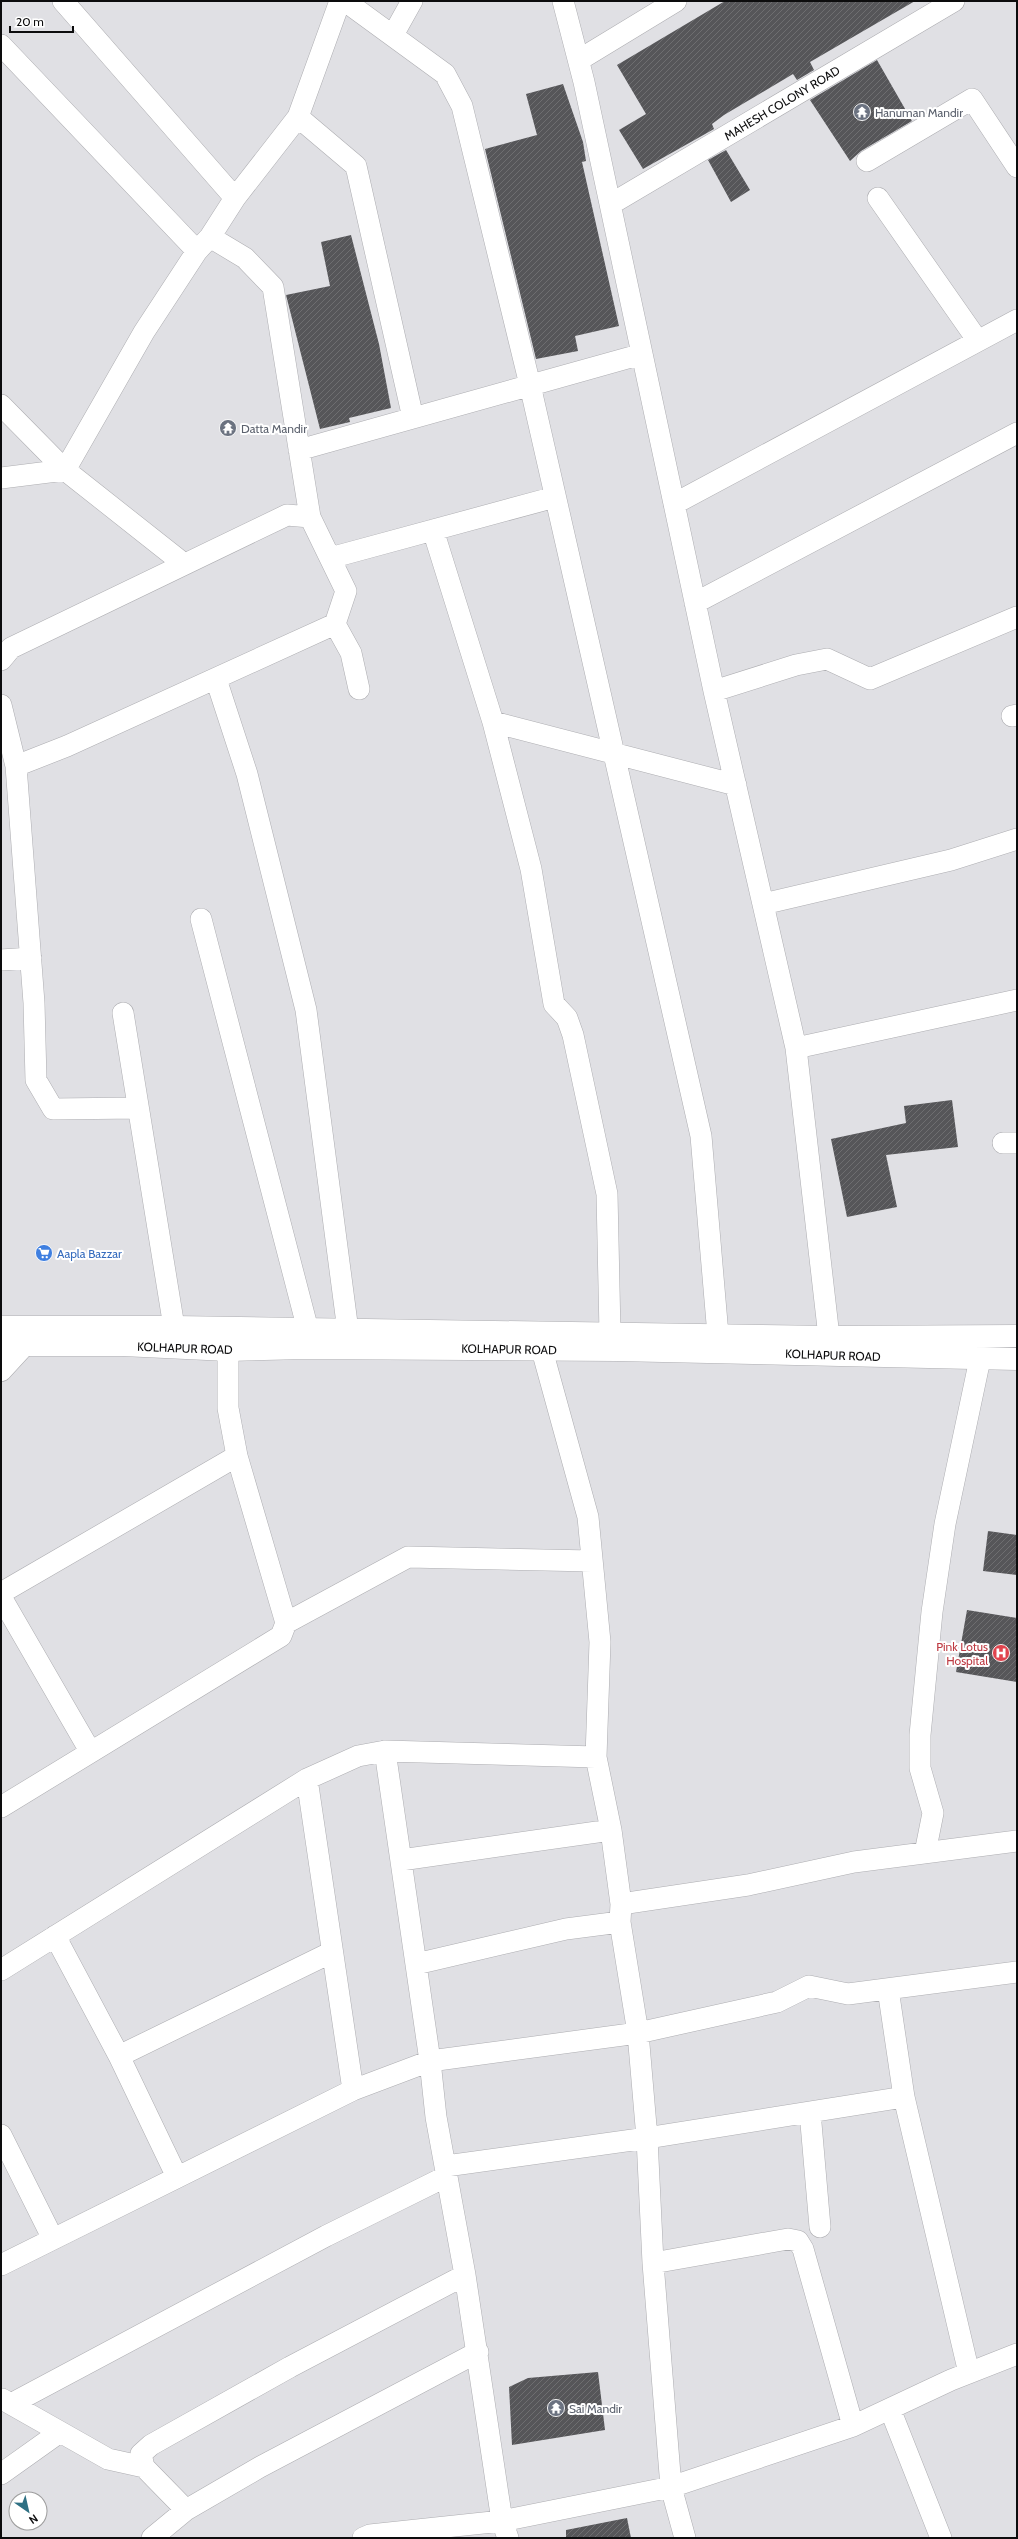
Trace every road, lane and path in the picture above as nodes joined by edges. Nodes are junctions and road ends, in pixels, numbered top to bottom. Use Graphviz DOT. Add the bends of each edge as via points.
graph roads {
  1 [pos="62,1"];
  2 [pos="340,1"];
  3 [pos="345,1"];
  4 [pos="412,1"];
  5 [pos="563,1"];
  6 [pos="676,1"];
  7 [pos="954,1"];
  8 [pos="393,35"];
  9 [pos="1,45"];
  10 [pos="579,60"];
  11 [pos="298,117"];
  12 [pos="866,161"];
  13 [pos="1017,168"];
  14 [pos="235,198"];
  15 [pos="878,198"];
  16 [pos="611,204"];
  17 [pos="204,244"];
  18 [pos="1017,320"];
  19 [pos="978,341"];
  20 [pos="642,354"];
  21 [pos="530,385"];
  22 [pos="1,405"];
  23 [pos="413,418"];
  24 [pos="1017,433"];
  25 [pos="299,450"];
  26 [pos="65,470"];
  27 [pos="1,478"];
  28 [pos="555,497"];
  29 [pos="674,504"];
  30 [pos="310,517"];
  31 [pos="433,530"];
  32 [pos="330,558"];
  33 [pos="184,564"];
  34 [pos="695,603"];
  35 [pos="1017,617"];
  36 [pos="335,624"];
  37 [pos="1,660"];
  38 [pos="216,679"];
  39 [pos="359,689"];
  40 [pos="714,690"];
  41 [pos="1,705"];
  42 [pos="492,722"];
  43 [pos="613,754"];
  44 [pos="16,766"];
  45 [pos="736,785"];
  46 [pos="1017,839"];
  47 [pos="763,904"];
  48 [pos="201,919"];
  49 [pos="31,958"];
  50 [pos="1,960"];
  51 [pos="1017,1000"];
  52 [pos="123,1013"];
  53 [pos="796,1048"];
  54 [pos="138,1108"];
  55 [pos="1,1327"];
  56 [pos="174,1327"];
  57 [pos="221,1328"];
  58 [pos="308,1330"];
  59 [pos="348,1331"];
  60 [pos="610,1333"];
  61 [pos="718,1335"];
  62 [pos="1017,1336"];
  63 [pos="829,1337"];
  64 [pos="1,1345"];
  65 [pos="24,1346"];
  66 [pos="228,1350"];
  67 [pos="542,1350"];
  68 [pos="980,1359"];
  69 [pos="1017,1359"];
  70 [pos="1,1371"];
  71 [pos="237,1456"];
  72 [pos="592,1561"];
  73 [pos="1,1593"];
  74 [pos="1,1597"];
  75 [pos="286,1622"];
  76 [pos="90,1751"];
  77 [pos="385,1751"];
  78 [pos="596,1757"];
  79 [pos="307,1779"];
  80 [pos="1,1807"];
  81 [pos="611,1830"];
  82 [pos="1017,1841"];
  83 [pos="925,1853"];
  84 [pos="401,1860"];
  85 [pos="620,1913"];
  86 [pos="55,1936"];
  87 [pos="332,1952"];
  88 [pos="416,1964"];
  89 [pos="1,1970"];
  90 [pos="1017,1972"];
  91 [pos="888,1989"];
  92 [pos="638,2033"];
  93 [pos="119,2056"];
  94 [pos="430,2061"];
  95 [pos="353,2090"];
  96 [pos="904,2097"];
  97 [pos="810,2112"];
  98 [pos="1,2135"];
  99 [pos="647,2138"];
  100 [pos="447,2171"];
  101 [pos="177,2177"];
  102 [pos="820,2227"];
  103 [pos="53,2239"];
  104 [pos="653,2263"];
  105 [pos="1,2265"];
  106 [pos="465,2274"];
  107 [pos="478,2352"];
  108 [pos="1017,2354"];
  109 [pos="969,2373"];
  110 [pos="6,2401"];
  111 [pos="890,2408"];
  112 [pos="853,2426"];
  113 [pos="60,2432"];
  114 [pos="144,2467"];
  115 [pos="1,2474"];
  116 [pos="671,2487"];
  117 [pos="186,2510"];
  118 [pos="505,2530"];
  119 [pos="152,2538"];
  120 [pos="362,2538"];
  121 [pos="685,2538"];
  122 [pos="941,2538"];
  1 -- 14 [label="street"];
  2 -- 11 [label="street"];
  3 -- 8 [label="street"];
  4 -- 8 [label="street"];
  5 -- 10 [label="street"];
  6 -- 10 [label="street"];
  7 -- 16 [label="street, MAHESH COLONY ROAD"];
  8 -- 21 [label="street" via="445,74 462,106"];
  9 -- 17 [label="street"];
  10 -- 16 [label="street"];
  11 -- 14 [label="street"];
  11 -- 23 [label="street" via="356,166"];
  12 -- 13 [label="street" via="972,99"];
  14 -- 17 [label="street"];
  15 -- 19 [label="street"];
  16 -- 20 [label="street"];
  17 -- 25 [label="street" via="245,258 273,287"];
  17 -- 26 [label="street" via="140,338"];
  18 -- 19 [label="street"];
  19 -- 29 [label="street"];
  20 -- 21 [label="street"];
  20 -- 29 [label="street"];
  21 -- 23 [label="street"];
  21 -- 28 [label="street"];
  22 -- 26 [label="street"];
  23 -- 25 [label="street"];
  24 -- 34 [label="street"];
  25 -- 30 [label="street"];
  26 -- 27 [label="street"];
  26 -- 33 [label="street"];
  28 -- 31 [label="street"];
  28 -- 43 [label="street"];
  29 -- 34 [label="street"];
  30 -- 32 [label="street"];
  30 -- 33 [label="street" via="287,515"];
  31 -- 32 [label="street"];
  31 -- 42 [label="street"];
  32 -- 36 [label="street" via="346,591"];
  33 -- 37 [label="street" via="11,648"];
  34 -- 40 [label="street"];
  35 -- 40 [label="street" via="870,679 827,659 796,665"];
  36 -- 38 [label="street"];
  36 -- 39 [label="street" via="351,653"];
  38 -- 44 [label="street" via="67,746"];
  38 -- 59 [label="street" via="247,774 306,1010"];
  40 -- 45 [label="street"];
  41 -- 44 [label="street"];
  42 -- 43 [label="street"];
  42 -- 60 [label="street" via="531,869 554,1004 567,1018 573,1035 607,1194"];
  43 -- 45 [label="street"];
  43 -- 61 [label="street" via="701,1136"];
  44 -- 49 [label="street"];
  45 -- 47 [label="street"];
  46 -- 47 [label="street" via="951,860"];
  47 -- 53 [label="street"];
  48 -- 58 [label="street"];
  49 -- 50 [label="street"];
  49 -- 54 [label="street" via="36,1080 53,1109"];
  51 -- 53 [label="street"];
  52 -- 54 [label="street"];
  53 -- 63 [label="street"];
  54 -- 56 [label="street"];
  55 -- 56 [label="main road, KOLHAPUR ROAD"];
  56 -- 57 [label="main road, KOLHAPUR ROAD"];
  57 -- 58 [label="main road, KOLHAPUR ROAD"];
  57 -- 66 [label="street"];
  58 -- 59 [label="main road, KOLHAPUR ROAD"];
  59 -- 60 [label="main road, KOLHAPUR ROAD"];
  60 -- 61 [label="main road, KOLHAPUR ROAD"];
  61 -- 63 [label="main road, KOLHAPUR ROAD"];
  62 -- 63 [label="main road, KOLHAPUR ROAD"];
  64 -- 65 [label="main road, KOLHAPUR ROAD"];
  65 -- 66 [label="main road, KOLHAPUR ROAD" via="123,1345"];
  65 -- 70 [label="street"];
  66 -- 67 [label="main road, KOLHAPUR ROAD"];
  66 -- 71 [label="street" via="228,1408"];
  67 -- 68 [label="main road, KOLHAPUR ROAD"];
  67 -- 72 [label="street" via="588,1517"];
  68 -- 69 [label="main road, KOLHAPUR ROAD"];
  68 -- 83 [label="street" via="945,1524 932,1612 920,1735 920,1768 933,1813"];
  71 -- 73 [label="street"];
  71 -- 75 [label="street"];
  72 -- 75 [label="street" via="408,1557"];
  72 -- 78 [label="street" via="600,1642"];
  74 -- 76 [label="street"];
  75 -- 76 [label="street" via="281,1636"];
  76 -- 80 [label="street"];
  77 -- 78 [label="street"];
  77 -- 79 [label="street" via="358,1756"];
  77 -- 84 [label="street"];
  78 -- 81 [label="street"];
  79 -- 86 [label="street"];
  79 -- 87 [label="street"];
  81 -- 84 [label="street"];
  81 -- 85 [label="street"];
  82 -- 83 [label="street"];
  83 -- 85 [label="street" via="854,1862"];
  84 -- 88 [label="street"];
  85 -- 88 [label="street" via="566,1929"];
  85 -- 92 [label="street"];
  86 -- 89 [label="street"];
  86 -- 93 [label="street"];
  87 -- 93 [label="street"];
  87 -- 95 [label="street"];
  88 -- 94 [label="street"];
  90 -- 91 [label="street"];
  91 -- 92 [label="street" via="848,1994 809,1986 777,2002"];
  91 -- 96 [label="street"];
  92 -- 94 [label="street"];
  92 -- 99 [label="street"];
  93 -- 101 [label="street"];
  94 -- 95 [label="street"];
  94 -- 100 [label="street" via="436,2117"];
  95 -- 101 [label="street"];
  96 -- 97 [label="street"];
  96 -- 109 [label="street"];
  97 -- 99 [label="street"];
  97 -- 102 [label="street"];
  98 -- 103 [label="street"];
  99 -- 100 [label="street"];
  99 -- 104 [label="street"];
  100 -- 106 [label="street"];
  100 -- 110 [label="street"];
  101 -- 103 [label="street"];
  103 -- 105 [label="street"];
  104 -- 112 [label="street" via="788,2238 798,2241 803,2249"];
  104 -- 116 [label="street"];
  106 -- 107 [label="street"];
  106 -- 114 [label="street" via="290,2367 151,2445 141,2454"];
  107 -- 117 [label="street" via="260,2467"];
  107 -- 118 [label="street"];
  108 -- 109 [label="street"];
  109 -- 111 [label="street"];
  110 -- 113 [label="street"];
  111 -- 112 [label="street"];
  111 -- 122 [label="street"];
  112 -- 116 [label="street"];
  113 -- 114 [label="street" via="108,2459"];
  113 -- 115 [label="street"];
  114 -- 117 [label="street"];
  116 -- 118 [label="street"];
  116 -- 121 [label="street"];
  117 -- 119 [label="street"];
  118 -- 120 [label="street" via="370,2535"];
}
